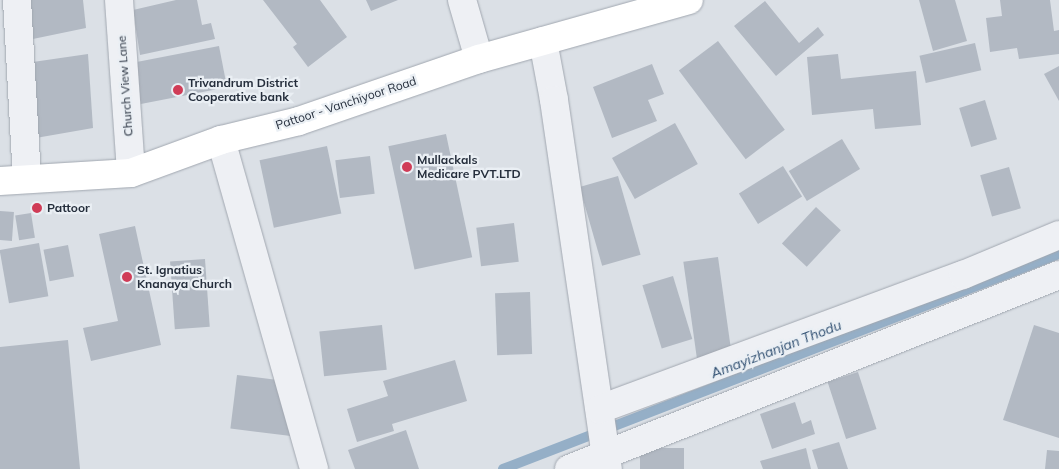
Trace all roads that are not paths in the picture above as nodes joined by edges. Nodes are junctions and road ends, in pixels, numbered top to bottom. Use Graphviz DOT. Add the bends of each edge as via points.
graph roads {
  1 [pos="17,0"];
  2 [pos="119,0"];
  3 [pos="462,0"];
  4 [pos="689,0"];
  5 [pos="543,41"];
  6 [pos="480,59"];
  7 [pos="221,140"];
  8 [pos="131,173"];
  9 [pos="27,177"];
  10 [pos="0,181"];
  11 [pos="1059,235"];
  12 [pos="1059,275"];
  13 [pos="600,409"];
  14 [pos="606,461"];
  15 [pos="314,469"];
  16 [pos="569,469"];
  1 -- 9 [label="street"];
  2 -- 8 [label="street, Church View Lane"];
  3 -- 6 [label="street"];
  4 -- 5 [label="main road, Pattoor - Vanchiyoor Road"];
  5 -- 6 [label="main road, Pattoor - Vanchiyoor Road"];
  5 -- 13 [label="street"];
  6 -- 7 [label="main road, Pattoor - Vanchiyoor Road" via="298,121"];
  7 -- 8 [label="main road, Pattoor - Vanchiyoor Road"];
  7 -- 15 [label="street"];
  8 -- 9 [label="main road, Pattoor - Vanchiyoor Road"];
  9 -- 10 [label="main road, Pattoor - Vanchiyoor Road"];
  11 -- 13 [label="street" via="963,275"];
  12 -- 14 [label="street"];
  13 -- 14 [label="street"];
  14 -- 16 [label="street"];
}
